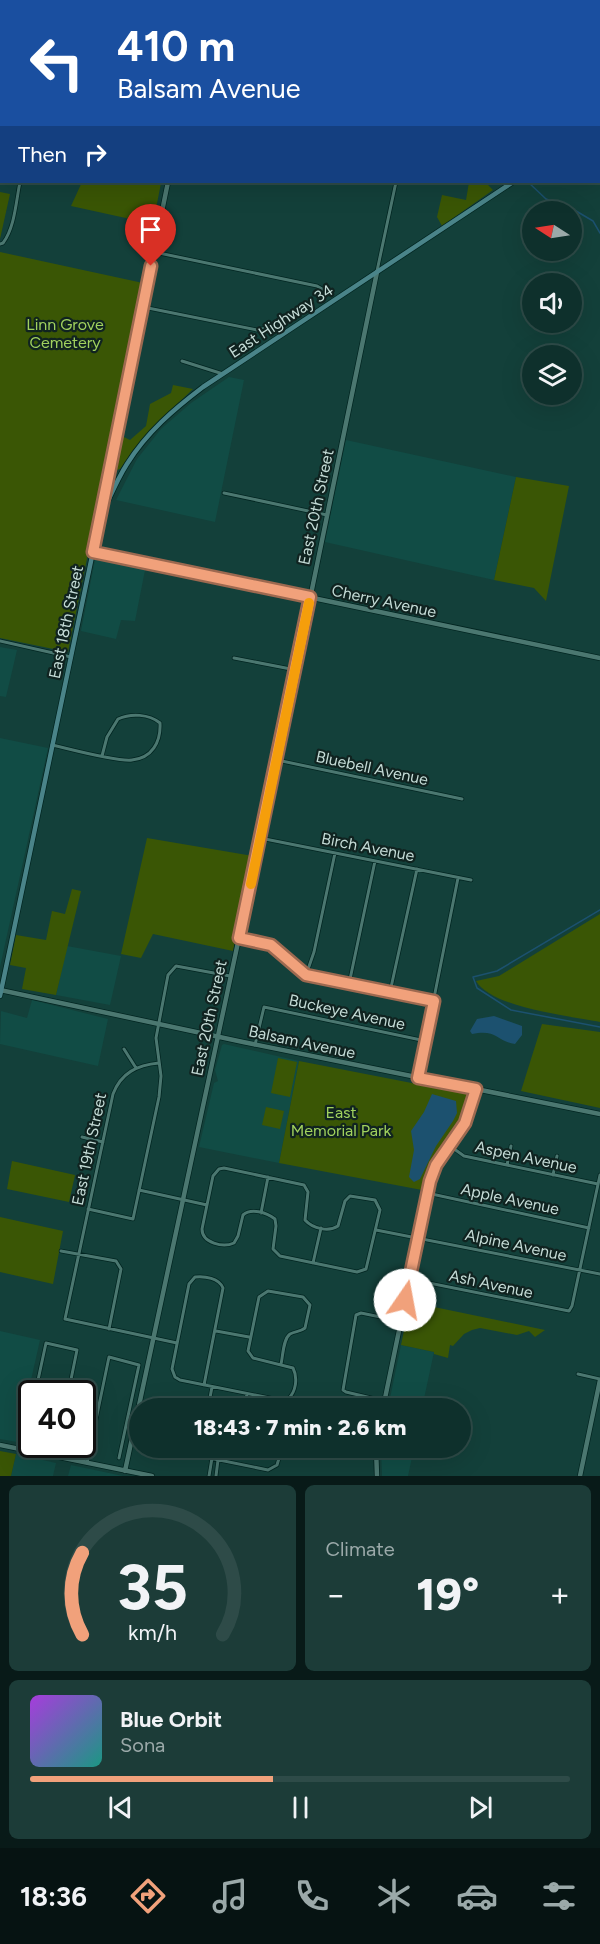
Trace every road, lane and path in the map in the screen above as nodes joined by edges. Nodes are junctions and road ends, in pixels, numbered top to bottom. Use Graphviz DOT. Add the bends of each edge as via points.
graph roads {
  1 [pos="20,183"];
  2 [pos="168,183"];
  3 [pos="396,183"];
  4 [pos="511,183"];
  5 [pos="0,244"];
  6 [pos="154,252"];
  7 [pos="377,272"];
  8 [pos="324,290"];
  9 [pos="143,307"];
  10 [pos="266,328"];
  11 [pos="182,361"];
  12 [pos="223,374"];
  13 [pos="109,473"];
  14 [pos="120,476"];
  15 [pos="224,494"];
  16 [pos="327,515"];
  17 [pos="100,518"];
  18 [pos="93,552"];
  19 [pos="310,597"];
  20 [pos="0,641"];
  21 [pos="71,657"];
  22 [pos="234,658"];
  23 [pos="600,658"];
  24 [pos="296,670"];
  25 [pos="52,745"];
  26 [pos="102,756"];
  27 [pos="277,760"];
  28 [pos="462,799"];
  29 [pos="260,838"];
  30 [pos="335,853"];
  31 [pos="375,861"];
  32 [pos="417,869"];
  33 [pos="458,878"];
  34 [pos="471,880"];
  35 [pos="239,938"];
  36 [pos="306,975"];
  37 [pos="231,976"];
  38 [pos="349,984"];
  39 [pos="0,992"];
  40 [pos="390,992"];
  41 [pos="434,1001"];
  42 [pos="159,1027"];
  43 [pos="218,1037"];
  44 [pos="426,1041"];
  45 [pos="255,1045"];
  46 [pos="124,1049"];
  47 [pos="159,1063"];
  48 [pos="136,1068"];
  49 [pos="418,1078"];
  50 [pos="476,1089"];
  51 [pos="600,1114"];
  52 [pos="82,1137"];
  53 [pos="103,1142"];
  54 [pos="450,1146"];
  55 [pos="511,1146"];
  56 [pos="557,1155"];
  57 [pos="507,1165"];
  58 [pos="600,1174"];
  59 [pos="553,1175"];
  60 [pos="268,1178"];
  61 [pos="599,1184"];
  62 [pos="139,1190"];
  63 [pos="427,1193"];
  64 [pos="183,1200"];
  65 [pos="207,1205"];
  66 [pos="88,1209"];
  67 [pos="261,1213"];
  68 [pos="589,1227"];
  69 [pos="321,1228"];
  70 [pos="376,1230"];
  71 [pos="417,1238"];
  72 [pos="61,1251"];
  73 [pos="79,1254"];
  74 [pos="313,1263"];
  75 [pos="580,1270"];
  76 [pos="600,1274"];
  77 [pos="409,1279"];
  78 [pos="400,1322"];
  79 [pos="109,1329"];
  80 [pos="216,1331"];
  81 [pos="153,1338"];
  82 [pos="250,1338"];
  83 [pos="177,1343"];
  84 [pos="281,1364"];
  85 [pos="578,1374"];
  86 [pos="600,1379"];
  87 [pos="38,1380"];
  88 [pos="71,1380"];
  89 [pos="204,1385"];
  90 [pos="212,1387"];
  91 [pos="247,1394"];
  92 [pos="210,1398"];
  93 [pos="246,1398"];
  94 [pos="372,1398"];
  95 [pos="385,1398"];
  96 [pos="0,1445"];
  97 [pos="18,1449"];
  98 [pos="63,1458"];
  99 [pos="119,1458"];
  100 [pos="212,1458"];
  101 [pos="280,1458"];
  102 [pos="376,1458"];
  103 [pos="219,1460"];
  104 [pos="87,1463"];
  105 [pos="125,1471"];
  106 [pos="152,1476"];
  107 [pos="209,1476"];
  108 [pos="216,1476"];
  109 [pos="377,1476"];
  110 [pos="580,1476"];
  1 -- 5 [label="street" via="11,226"];
  2 -- 6 [label="street, East 18th Street"];
  3 -- 7 [label="street, East 20th Street"];
  4 -- 7 [label="main road, East Highway 34"];
  6 -- 8 [label="street"];
  6 -- 9 [label="street, East 18th Street"];
  7 -- 12 [label="main road, East Highway 34"];
  7 -- 16 [label="street, East 20th Street"];
  9 -- 10 [label="street" via="256,330"];
  9 -- 13 [label="street, East 18th Street"];
  11 -- 12 [label="street"];
  12 -- 14 [label="main road, East Highway 34" via="169,414 136,450"];
  13 -- 14 [label="street"];
  13 -- 17 [label="street, East 18th Street"];
  14 -- 17 [label="main road, East Highway 34"];
  15 -- 16 [label="street"];
  16 -- 19 [label="street, East 20th Street"];
  17 -- 18 [label="main road, East 18th Street"];
  18 -- 19 [label="street, Cherry Avenue"];
  18 -- 21 [label="main road, East 18th Street"];
  19 -- 23 [label="street, Cherry Avenue"];
  19 -- 24 [label="street, East 20th Street"];
  20 -- 21 [label="street"];
  21 -- 25 [label="main road, East 18th Street"];
  22 -- 24 [label="street"];
  24 -- 27 [label="street, East 20th Street"];
  25 -- 26 [label="street"];
  25 -- 39 [label="main road, East 18th Street"];
  26 -- 26 [label="street" via="132,760 146,755 161,736 160,723 154,718 133,715 118,719"];
  27 -- 28 [label="street, Bluebell Avenue"];
  27 -- 29 [label="street, East 20th Street"];
  29 -- 30 [label="street, Birch Avenue"];
  29 -- 35 [label="street, East 20th Street"];
  30 -- 31 [label="street, Birch Avenue"];
  30 -- 36 [label="street"];
  31 -- 32 [label="street, Birch Avenue"];
  31 -- 38 [label="street"];
  32 -- 33 [label="street, Birch Avenue"];
  32 -- 40 [label="street"];
  33 -- 34 [label="street, Birch Avenue"];
  33 -- 41 [label="street"];
  35 -- 36 [label="street" via="271,945"];
  35 -- 37 [label="street, East 20th Street"];
  36 -- 38 [label="street"];
  37 -- 42 [label="street" via="176,966 168,975"];
  37 -- 43 [label="street, East 20th Street"];
  38 -- 40 [label="street"];
  39 -- 42 [label="street, Balsam Avenue"];
  40 -- 41 [label="street"];
  41 -- 44 [label="street"];
  42 -- 43 [label="street, Balsam Avenue"];
  42 -- 47 [label="street"];
  43 -- 45 [label="street, Balsam Avenue"];
  43 -- 64 [label="street, East 20th Street"];
  44 -- 45 [label="street, Buckeye Avenue" via="264,1007"];
  44 -- 49 [label="street"];
  45 -- 49 [label="street, Balsam Avenue"];
  46 -- 48 [label="street"];
  47 -- 48 [label="street"];
  47 -- 62 [label="street" via="159,1097"];
  48 -- 53 [label="street, East 19th Street" via="126,1073 116,1088"];
  49 -- 50 [label="street, Balsam Avenue"];
  50 -- 51 [label="street, Balsam Avenue"];
  50 -- 54 [label="street" via="465,1123"];
  52 -- 53 [label="street"];
  53 -- 66 [label="street, East 19th Street"];
  54 -- 57 [label="street, Aspen Avenue" via="464,1156"];
  54 -- 63 [label="street" via="436,1165"];
  55 -- 57 [label="street"];
  56 -- 59 [label="street"];
  57 -- 59 [label="street, Aspen Avenue"];
  58 -- 61 [label="street"];
  59 -- 61 [label="street, Aspen Avenue"];
  60 -- 65 [label="street" via="219,1169 213,1176"];
  60 -- 67 [label="street"];
  60 -- 69 [label="street" via="305,1186 305,1220"];
  61 -- 68 [label="street"];
  62 -- 64 [label="street"];
  62 -- 66 [label="street" via="133,1219"];
  63 -- 68 [label="street, Apple Avenue"];
  63 -- 71 [label="street"];
  64 -- 65 [label="street"];
  64 -- 81 [label="street, East 20th Street"];
  65 -- 67 [label="street" via="203,1237 227,1245 235,1242 246,1212"];
  66 -- 73 [label="street, East 19th Street"];
  67 -- 74 [label="street" via="275,1220 275,1253"];
  68 -- 75 [label="street"];
  69 -- 70 [label="street" via="338,1226 345,1201 354,1196 378,1204"];
  69 -- 74 [label="street"];
  70 -- 71 [label="street, Alpine Avenue"];
  70 -- 74 [label="street" via="363,1271"];
  71 -- 75 [label="street, Alpine Avenue"];
  71 -- 77 [label="street"];
  72 -- 73 [label="street"];
  73 -- 79 [label="street" via="120,1265"];
  73 -- 79 [label="street, East 19th Street" via="65,1319"];
  75 -- 76 [label="street, Alpine Avenue"];
  75 -- 77 [label="street, Ash Avenue" via="569,1311"];
  77 -- 78 [label="street"];
  78 -- 94 [label="street" via="356,1315 342,1387 344,1391"];
  78 -- 95 [label="street"];
  79 -- 81 [label="street"];
  80 -- 82 [label="street"];
  80 -- 83 [label="street" via="223,1286 216,1280 195,1277 189,1284"];
  80 -- 89 [label="street"];
  81 -- 83 [label="street"];
  81 -- 105 [label="street, East 20th Street"];
  82 -- 84 [label="street" via="248,1352 252,1358"];
  82 -- 84 [label="street" via="262,1293 269,1291 307,1300 307,1326 287,1337"];
  83 -- 89 [label="street" via="172,1369 175,1377"];
  84 -- 91 [label="street" via="291,1367 296,1375 293,1394 288,1399"];
  85 -- 86 [label="street"];
  86 -- 110 [label="street"];
  87 -- 88 [label="street" via="45,1343 77,1350"];
  89 -- 90 [label="street"];
  90 -- 91 [label="street"];
  90 -- 92 [label="street"];
  91 -- 93 [label="street"];
  96 -- 97 [label="street"];
  98 -- 104 [label="street"];
  99 -- 104 [label="street" via="139,1365 110,1358"];
  100 -- 103 [label="street"];
  100 -- 107 [label="street"];
  101 -- 103 [label="street" via="272,1470"];
  102 -- 109 [label="street"];
  103 -- 108 [label="street"];
  104 -- 105 [label="street"];
  105 -- 106 [label="street"];
}
